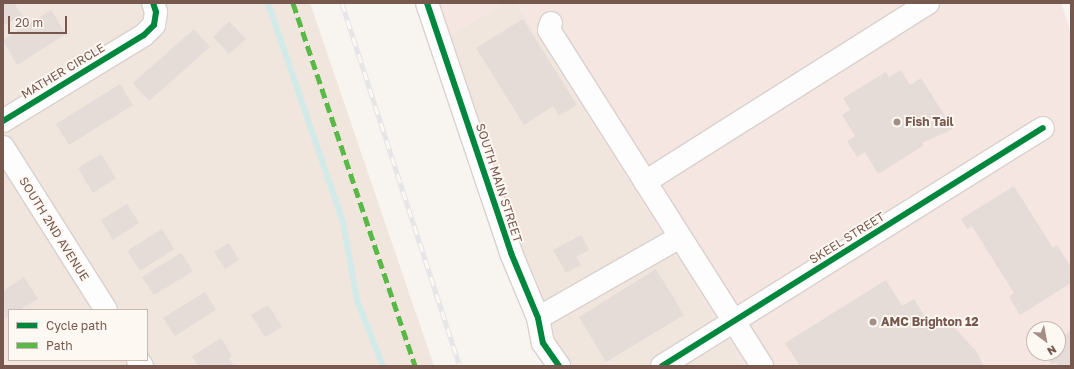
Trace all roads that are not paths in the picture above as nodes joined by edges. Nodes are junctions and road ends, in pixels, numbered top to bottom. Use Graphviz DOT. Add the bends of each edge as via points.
graph roads {
  1 [pos="154,3"];
  2 [pos="427,3"];
  3 [pos="928,3"];
  4 [pos="551,23"];
  5 [pos="3,121"];
  6 [pos="1043,128"];
  7 [pos="6,158"];
  8 [pos="645,182"];
  9 [pos="680,237"];
  10 [pos="105,309"];
  11 [pos="538,318"];
  12 [pos="734,321"];
  13 [pos="543,343"];
  14 [pos="551,366"];
  15 [pos="559,366"];
  16 [pos="662,366"];
  17 [pos="762,366"];
  1 -- 5 [label="street, MATHER CIRCLE" via="154,25 144,34"];
  2 -- 11 [label="street, SOUTH MAIN STREET" via="511,253"];
  3 -- 8 [label="street"];
  4 -- 8 [label="street" via="549,30"];
  6 -- 12 [label="street, SKEEL STREET"];
  7 -- 10 [label="street, SOUTH 2ND AVENUE"];
  8 -- 9 [label="street"];
  9 -- 11 [label="street"];
  9 -- 12 [label="street"];
  11 -- 13 [label="street, SOUTH MAIN STREET"];
  12 -- 16 [label="street, SKEEL STREET"];
  12 -- 17 [label="street"];
  13 -- 14 [label="street"];
  13 -- 15 [label="street, SOUTH MAIN STREET"];
}
